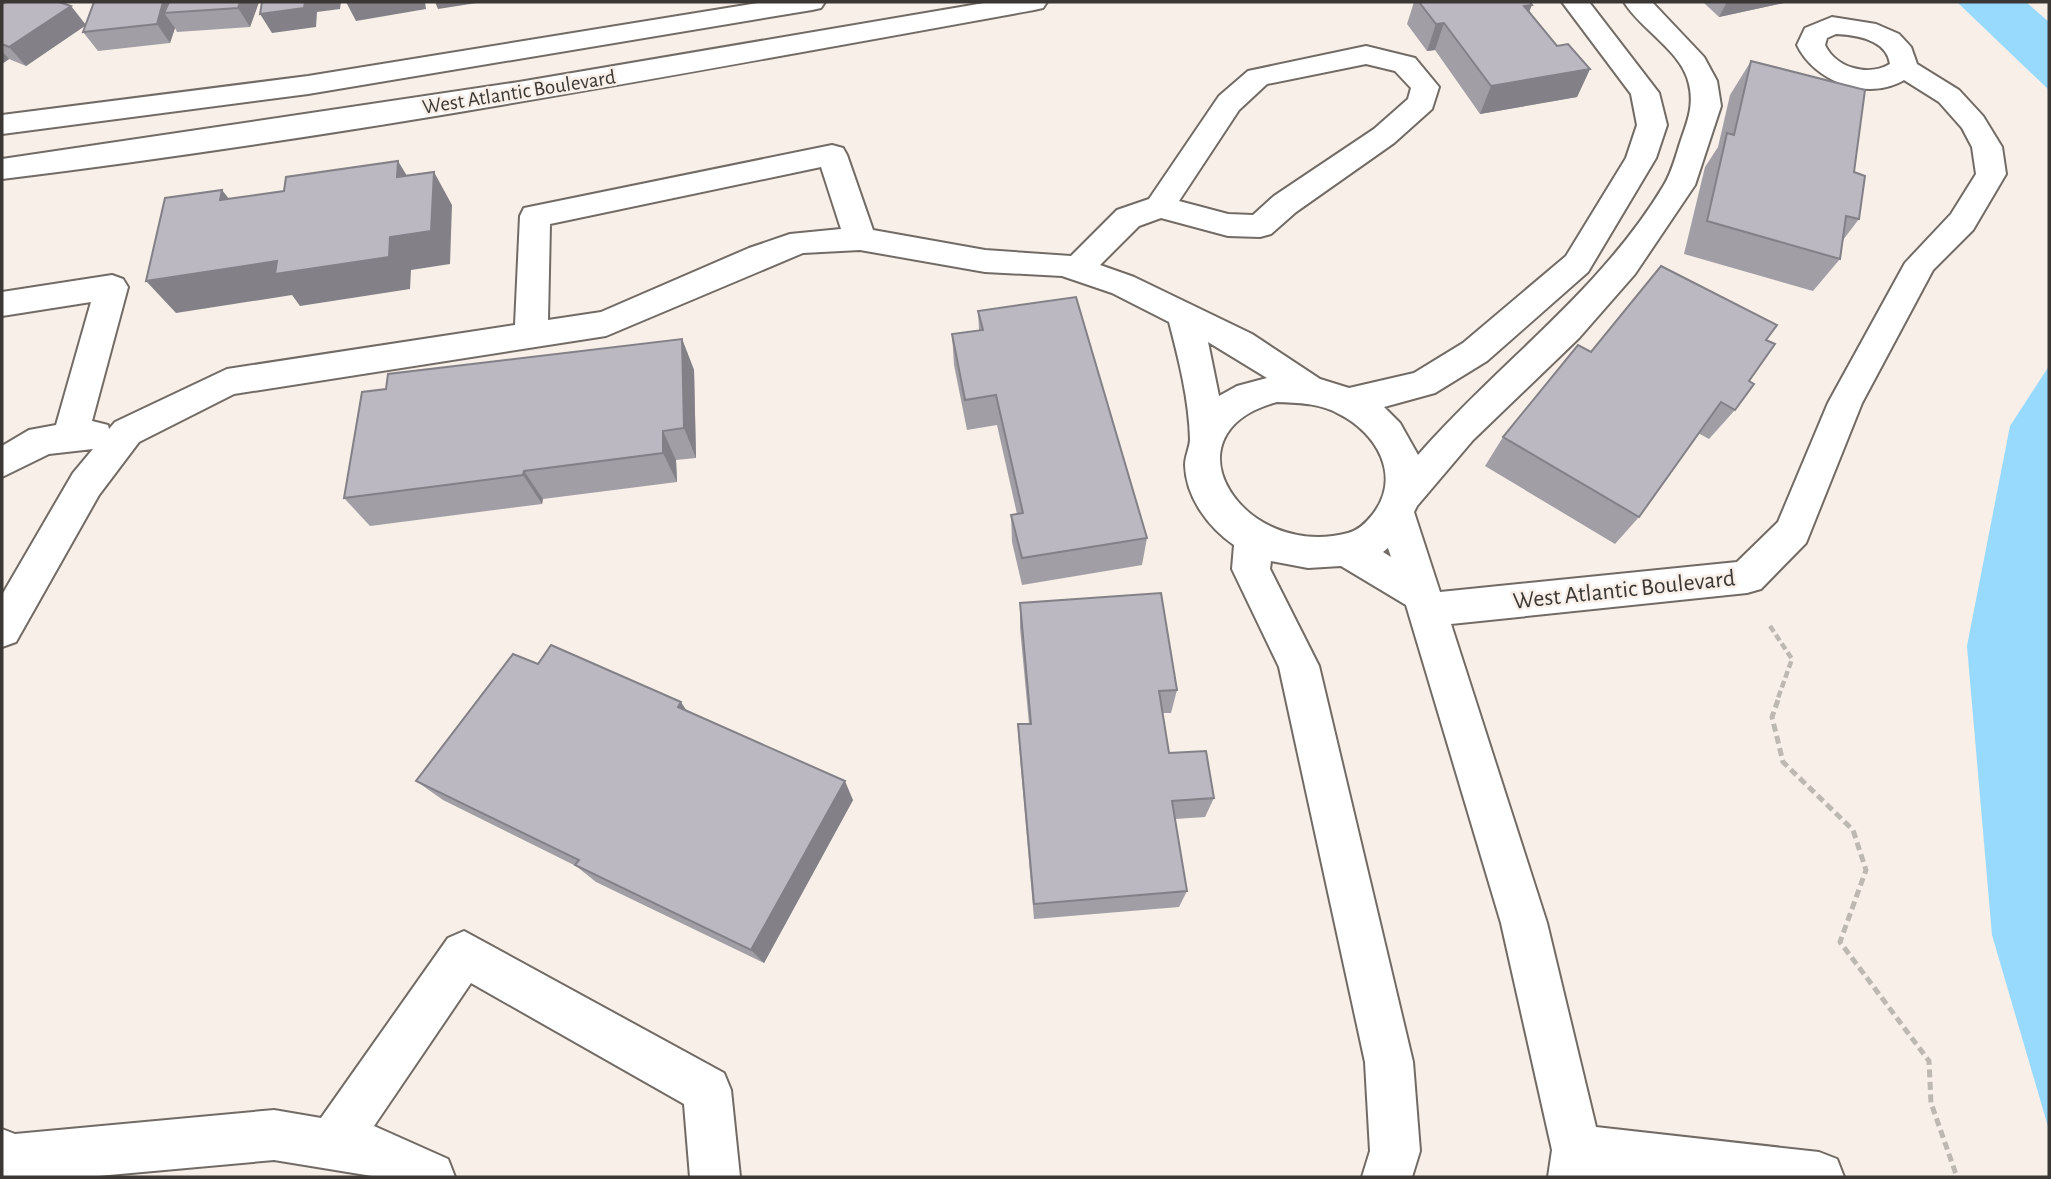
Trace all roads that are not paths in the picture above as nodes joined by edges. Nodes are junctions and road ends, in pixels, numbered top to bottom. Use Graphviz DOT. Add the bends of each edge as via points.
graph roads {
  1 [pos="812,2"];
  2 [pos="1034,2"];
  3 [pos="1575,2"];
  4 [pos="1637,2"];
  5 [pos="1661,67"];
  6 [pos="1904,68"];
  7 [pos="2,125"];
  8 [pos="2,169"];
  9 [pos="1160,207"];
  10 [pos="860,239"];
  11 [pos="1077,269"];
  12 [pos="2,304"];
  13 [pos="1184,316"];
  14 [pos="531,335"];
  15 [pos="1310,390"];
  16 [pos="1348,402"];
  17 [pos="127,432"];
  18 [pos="1206,436"];
  19 [pos="70,438"];
  20 [pos="2,463"];
  21 [pos="1401,505"];
  22 [pos="1254,538"];
  23 [pos="1346,549"];
  24 [pos="1303,552"];
  25 [pos="1424,602"];
  26 [pos="1273,613"];
  27 [pos="2,629"];
  28 [pos="332,1144"];
  29 [pos="2,1154"];
  30 [pos="1575,1164"];
  31 [pos="430,1177"];
  32 [pos="715,1177"];
  33 [pos="1387,1177"];
  34 [pos="1819,1177"];
  1 -- 7 [label="street, West Atlantic Boulevard" via="308,85"];
  2 -- 8 [label="street, West Atlantic Boulevard" via="533,90"];
  3 -- 5 [label="street"];
  4 -- 5 [label="street"];
  5 -- 16 [label="street" via="1645,93 1652,125 1641,158 1577,264 1475,352 1423,384"];
  5 -- 21 [label="street" via="1703,81 1707,106 1680,185 1624,266 1461,430"];
  6 -- 25 [label="street, West Atlantic Boulevard" via="1949,96 1973,123 1987,147 1991,174 1962,222 1921,263 1845,403 1793,533 1747,577"];
  9 -- 9 [label="street" via="1228,225 1260,226 1384,136 1422,102 1425,87 1405,64 1366,55 1258,77 1229,103"];
  9 -- 11 [label="street" via="1128,218"];
  10 -- 11 [label="street" via="985,261"];
  10 -- 14 [label="street" via="801,242 606,324"];
  10 -- 14 [label="street" via="832,155 535,216"];
  11 -- 13 [label="street" via="1124,285"];
  12 -- 19 [label="street" via="112,287"];
  13 -- 15 [label="street" via="1240,343"];
  13 -- 18 [label="street" via="1200,376"];
  14 -- 17 [label="street" via="227,382"];
  15 -- 16 [label="street"];
  15 -- 18 [label="street" via="1277,389 1246,397 1222,413"];
  16 -- 21 [label="street" via="1370,415 1400,452 1406,474"];
  17 -- 19 [label="street"];
  17 -- 27 [label="street" via="86,484"];
  18 -- 22 [label="street" via="1201,462 1208,491 1226,517"];
  19 -- 20 [label="street" via="42,440"];
  21 -- 23 [label="street" via="1378,535"];
  21 -- 25 [label="street"];
  22 -- 24 [label="street"];
  22 -- 26 [label="street" via="1251,569"];
  23 -- 24 [label="street"];
  23 -- 25 [label="street"];
  24 -- 26 [label="street"];
  25 -- 30 [label="street" via="1524,923"];
  26 -- 33 [label="street" via="1299,666 1389,1062 1395,1152"];
  28 -- 29 [label="street" via="274,1135 15,1159"];
  28 -- 31 [label="street" via="380,1152"];
  28 -- 32 [label="street" via="464,954 707,1090"];
  30 -- 34 [label="street"];
}
